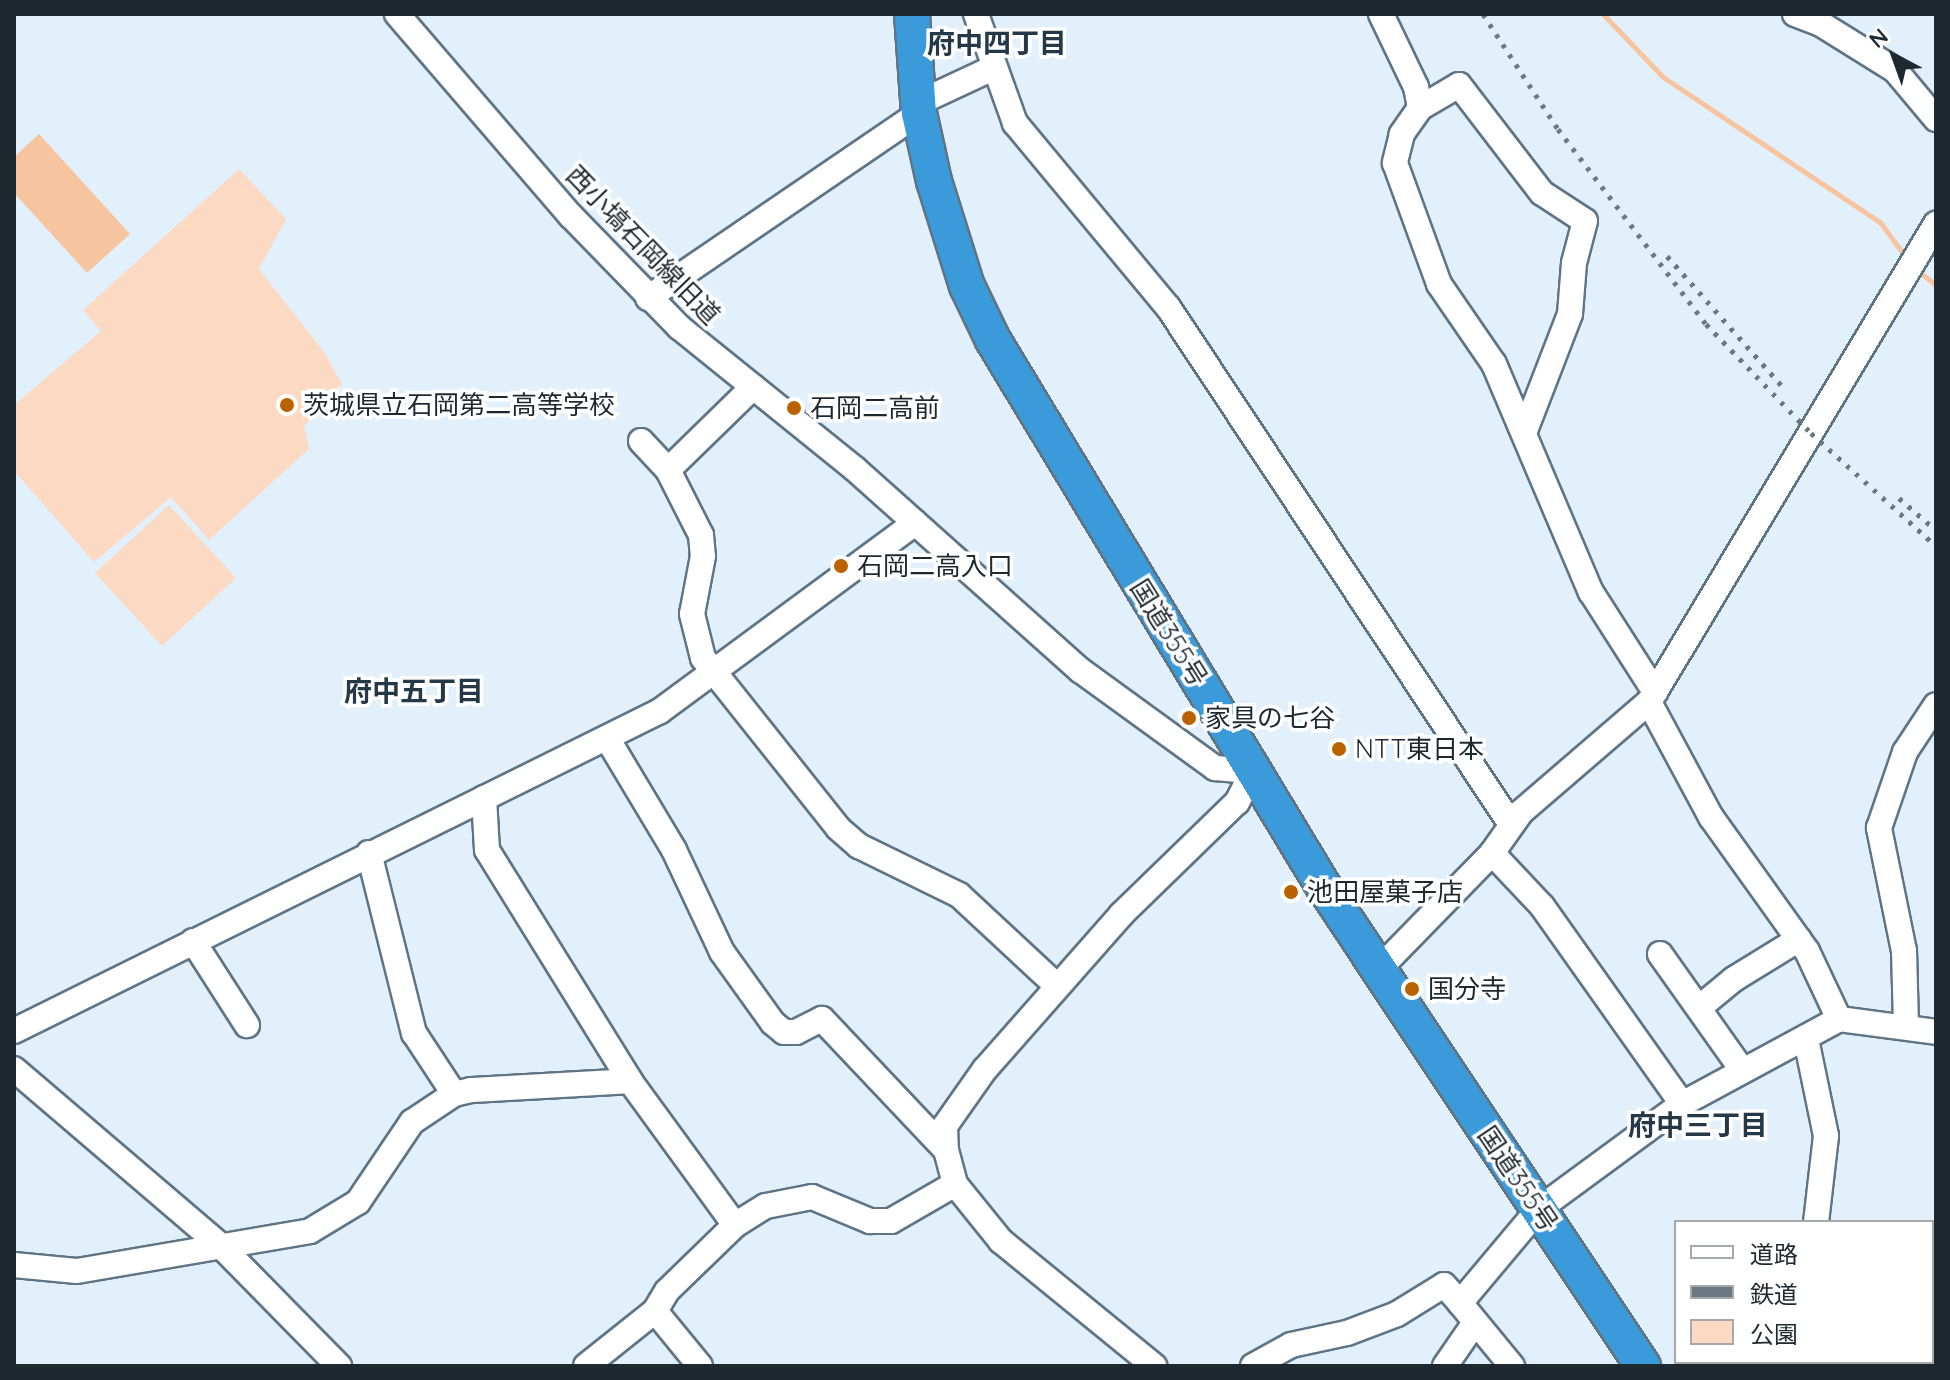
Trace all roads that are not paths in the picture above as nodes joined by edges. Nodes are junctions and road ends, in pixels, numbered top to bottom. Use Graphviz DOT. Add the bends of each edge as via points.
graph roads {
  1 [pos="397,14"];
  2 [pos="912,14"];
  3 [pos="976,14"];
  4 [pos="1381,14"];
  5 [pos="1795,14"];
  6 [pos="993,68"];
  7 [pos="919,108"];
  8 [pos="1420,108"];
  9 [pos="1936,119"];
  10 [pos="1936,224"];
  11 [pos="648,298"];
  12 [pos="753,387"];
  13 [pos="1524,433"];
  14 [pos="641,441"];
  15 [pos="668,470"];
  16 [pos="915,523"];
  17 [pos="716,673"];
  18 [pos="1652,697"];
  19 [pos="1936,705"];
  20 [pos="607,738"];
  21 [pos="1253,771"];
  22 [pos="484,798"];
  23 [pos="1510,823"];
  24 [pos="369,853"];
  25 [pos="1492,853"];
  26 [pos="1799,939"];
  27 [pos="193,941"];
  28 [pos="1660,954"];
  29 [pos="1378,970"];
  30 [pos="1056,985"];
  31 [pos="1700,1007"];
  32 [pos="1839,1019"];
  33 [pos="247,1025"];
  34 [pos="1906,1026"];
  35 [pos="14,1031"];
  36 [pos="1936,1032"];
  37 [pos="1806,1039"];
  38 [pos="14,1069"];
  39 [pos="1742,1070"];
  40 [pos="630,1081"];
  41 [pos="454,1094"];
  42 [pos="1682,1104"];
  43 [pos="946,1150"];
  44 [pos="955,1184"];
  45 [pos="1539,1209"];
  46 [pos="1816,1220"];
  47 [pos="735,1225"];
  48 [pos="220,1245"];
  49 [pos="14,1265"];
  50 [pos="1460,1303"];
  51 [pos="655,1311"];
  52 [pos="1474,1324"];
  53 [pos="339,1366"];
  54 [pos="586,1366"];
  55 [pos="700,1366"];
  56 [pos="1154,1366"];
  57 [pos="1253,1366"];
  58 [pos="1445,1366"];
  59 [pos="1512,1366"];
  60 [pos="1643,1366"];
  1 -- 11 [label="street, 西小塙石岡線旧道"];
  2 -- 7 [label="highway, 国道355号"];
  3 -- 6 [label="street"];
  4 -- 8 [label="street" via="1416,87"];
  5 -- 9 [label="street" via="1895,70"];
  6 -- 7 [label="street"];
  6 -- 23 [label="street" via="1015,123 1168,307"];
  7 -- 11 [label="street"];
  7 -- 21 [label="highway, 国道355号" via="945,224 993,340"];
  8 -- 13 [label="street" via="1402,134 1395,163 1445,299 1494,364"];
  8 -- 13 [label="street" via="1459,85 1542,193 1585,221 1574,263 1570,314"];
  10 -- 18 [label="street"];
  11 -- 12 [label="street, 西小塙石岡線旧道"];
  12 -- 15 [label="street"];
  12 -- 16 [label="street, 西小塙石岡線旧道"];
  13 -- 18 [label="street" via="1591,592"];
  14 -- 15 [label="street"];
  15 -- 17 [label="street" via="701,535 692,623 698,647"];
  16 -- 17 [label="street"];
  16 -- 21 [label="street, 西小塙石岡線旧道" via="1104,688 1215,768"];
  17 -- 20 [label="street"];
  17 -- 30 [label="street" via="838,828 859,846 959,895"];
  18 -- 23 [label="street"];
  18 -- 26 [label="street" via="1711,817"];
  19 -- 34 [label="street" via="1905,752 1879,828 1904,951"];
  20 -- 22 [label="street"];
  20 -- 43 [label="street" via="674,850 722,952 773,1023 784,1032 796,1032 822,1019"];
  21 -- 29 [label="highway, 国道355号"];
  21 -- 30 [label="street" via="1237,802"];
  22 -- 24 [label="street"];
  22 -- 40 [label="street" via="487,850"];
  23 -- 25 [label="street"];
  24 -- 27 [label="street"];
  24 -- 41 [label="street" via="414,1033"];
  25 -- 29 [label="street"];
  25 -- 42 [label="street" via="1542,906"];
  26 -- 31 [label="street"];
  26 -- 32 [label="street"];
  27 -- 33 [label="street"];
  27 -- 35 [label="street"];
  28 -- 31 [label="street"];
  29 -- 45 [label="highway, 国道355号"];
  30 -- 43 [label="street" via="945,1126"];
  31 -- 39 [label="street"];
  32 -- 34 [label="street"];
  32 -- 37 [label="street"];
  34 -- 36 [label="street"];
  37 -- 39 [label="street"];
  37 -- 46 [label="street" via="1826,1136"];
  38 -- 48 [label="street"];
  39 -- 42 [label="street"];
  40 -- 41 [label="street"];
  40 -- 47 [label="street"];
  41 -- 48 [label="street" via="412,1122 358,1202 343,1214 287,1238"];
  42 -- 45 [label="street"];
  43 -- 44 [label="street"];
  44 -- 47 [label="street" via="891,1221 870,1221 812,1197 766,1206"];
  44 -- 56 [label="street" via="1001,1241 1037,1274"];
  45 -- 50 [label="street"];
  45 -- 60 [label="highway, 国道355号"];
  47 -- 51 [label="street" via="667,1291"];
  48 -- 49 [label="street" via="77,1271"];
  48 -- 53 [label="street"];
  50 -- 52 [label="street"];
  50 -- 57 [label="street" via="1444,1285 1397,1314 1291,1345"];
  51 -- 54 [label="street"];
  51 -- 55 [label="street"];
  52 -- 58 [label="street"];
  52 -- 59 [label="street"];
}
